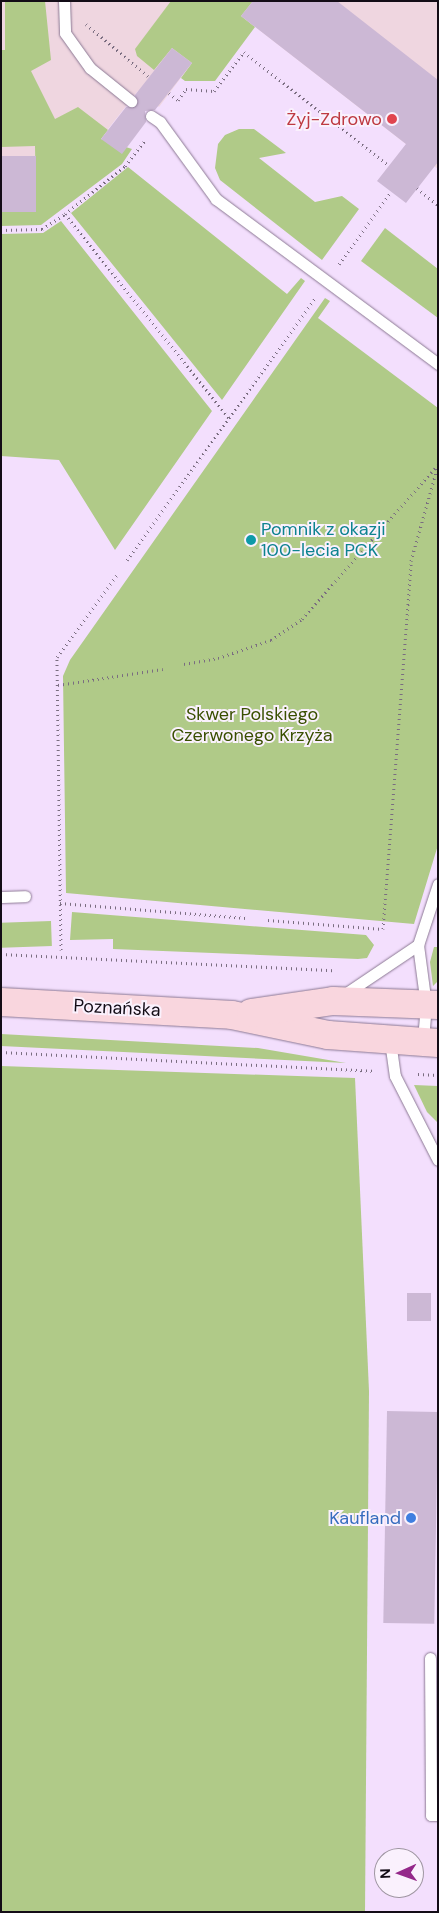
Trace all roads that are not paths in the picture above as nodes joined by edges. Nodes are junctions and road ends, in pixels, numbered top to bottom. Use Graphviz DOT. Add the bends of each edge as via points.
graph roads {
  1 [pos="64,3"];
  2 [pos="130,101"];
  3 [pos="155,119"];
  4 [pos="438,364"];
  5 [pos="438,884"];
  6 [pos="24,896"];
  7 [pos="1,897"];
  8 [pos="418,945"];
  9 [pos="434,1001"];
  10 [pos="1,1002"];
  11 [pos="334,1002"];
  12 [pos="232,1015"];
  13 [pos="390,1041"];
  14 [pos="430,1043"];
  15 [pos="438,1160"];
  16 [pos="430,1658"];
  17 [pos="438,1815"];
  1 -- 2 [label="lane" via="65,33 90,68"];
  3 -- 4 [label="lane" via="216,199"];
  5 -- 8 [label="lane"];
  6 -- 7 [label="lane"];
  8 -- 9 [label="lane"];
  8 -- 11 [label="lane"];
  9 -- 11 [label="main road, Poznańska"];
  9 -- 14 [label="lane"];
  10 -- 12 [label="main road, Poznańska"];
  11 -- 12 [label="main road, Poznańska"];
  12 -- 13 [label="main road, Poznańska" via="328,1035"];
  13 -- 14 [label="main road, Poznańska"];
  13 -- 15 [label="lane" via="395,1076"];
  16 -- 17 [label="lane" via="431,1815"];
}
